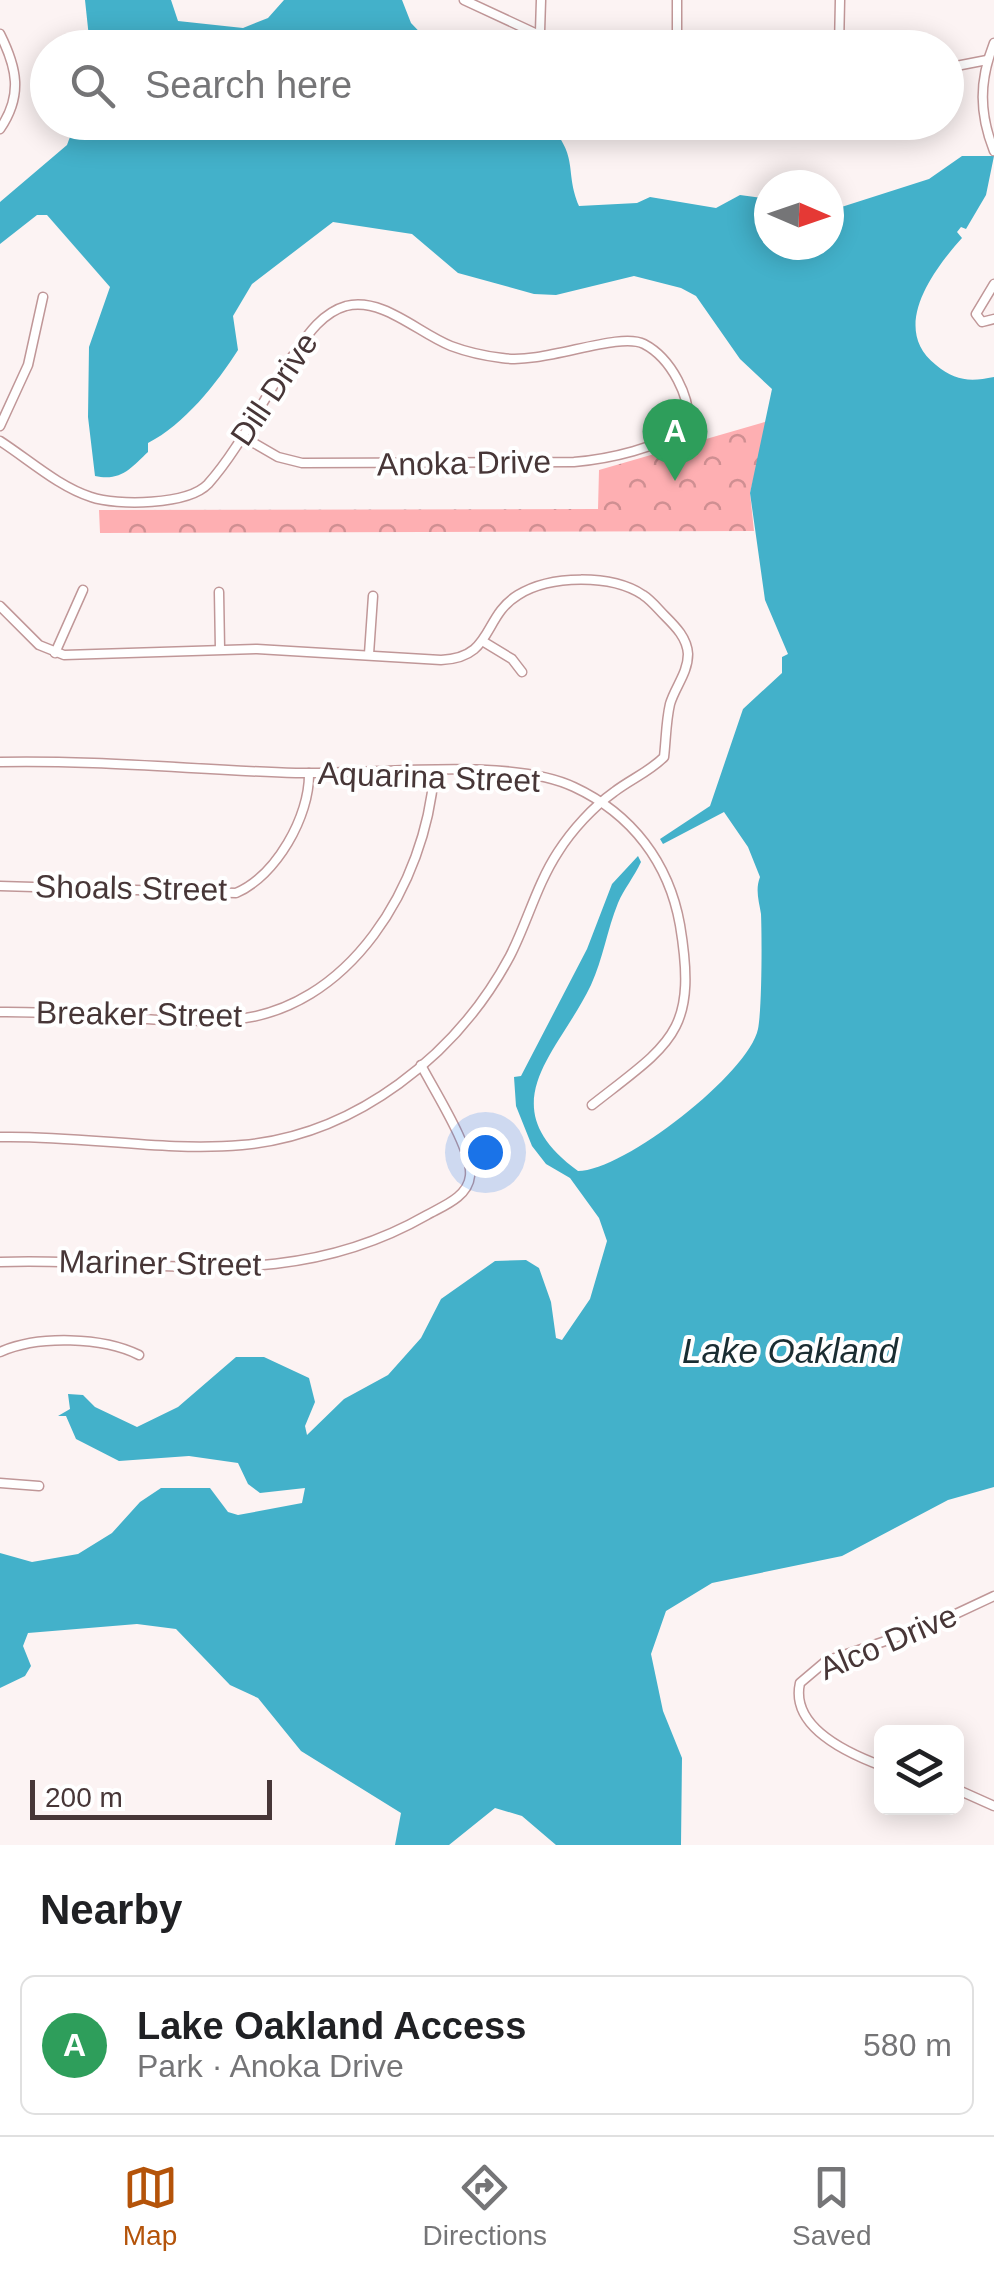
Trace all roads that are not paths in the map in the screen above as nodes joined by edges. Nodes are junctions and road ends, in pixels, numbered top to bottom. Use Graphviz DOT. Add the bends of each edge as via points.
graph roads {
  1 [pos="464,0"];
  2 [pos="541,0"];
  3 [pos="677,0"];
  4 [pos="840,0"];
  5 [pos="535,30"];
  6 [pos="540,30"];
  7 [pos="677,30"];
  8 [pos="839,30"];
  9 [pos="0,34"];
  10 [pos="994,43"];
  11 [pos="3,48"];
  12 [pos="988,60"];
  13 [pos="964,65"];
  14 [pos="0,128"];
  15 [pos="994,151"];
  16 [pos="994,284"];
  17 [pos="42,297"];
  18 [pos="994,319"];
  19 [pos="0,426"];
  20 [pos="688,427"];
  21 [pos="240,435"];
  22 [pos="0,442"];
  23 [pos="83,590"];
  24 [pos="219,592"];
  25 [pos="373,596"];
  26 [pos="0,608"];
  27 [pos="484,642"];
  28 [pos="220,649"];
  29 [pos="55,654"];
  30 [pos="369,654"];
  31 [pos="522,672"];
  32 [pos="0,762"];
  33 [pos="309,773"];
  34 [pos="434,773"];
  35 [pos="601,802"];
  36 [pos="0,886"];
  37 [pos="0,1012"];
  38 [pos="421,1065"];
  39 [pos="592,1105"];
  40 [pos="0,1136"];
  41 [pos="0,1262"];
  42 [pos="0,1352"];
  43 [pos="140,1355"];
  44 [pos="0,1483"];
  45 [pos="39,1486"];
  46 [pos="994,1596"];
  47 [pos="874,1762"];
  48 [pos="964,1793"];
  49 [pos="994,1806"];
  1 -- 5 [label="street"];
  2 -- 6 [label="street"];
  3 -- 7 [label="street"];
  4 -- 8 [label="street"];
  9 -- 11 [label="street"];
  10 -- 12 [label="street"];
  11 -- 14 [label="street" via="14,61 17,88"];
  12 -- 13 [label="street"];
  12 -- 15 [label="street" via="982,110"];
  16 -- 18 [label="street" via="976,314 982,322"];
  17 -- 19 [label="street" via="28,365"];
  20 -- 21 [label="street, Anoka Drive" via="601,459 546,463 302,463"];
  20 -- 21 [label="street, Dill Drive" via="685,395 642,343 514,360 451,346 386,311 354,305 312,329"];
  21 -- 22 [label="street, Dill Drive" via="198,492 145,501 92,498"];
  23 -- 29 [label="street"];
  24 -- 28 [label="street"];
  25 -- 30 [label="street"];
  26 -- 29 [label="street"];
  27 -- 30 [label="street" via="453,660"];
  27 -- 31 [label="street"];
  27 -- 35 [label="street" via="517,595 580,580 642,594 680,631 687,660 671,702 664,757"];
  28 -- 29 [label="street"];
  28 -- 30 [label="street"];
  32 -- 33 [label="street, Aquarina Street"];
  33 -- 34 [label="street, Aquarina Street"];
  33 -- 36 [label="street, Shoals Street" via="303,810 284,847 236,893"];
  34 -- 35 [label="street, Aquarina Street" via="549,778"];
  34 -- 37 [label="street, Breaker Street" via="423,844 397,899 332,979 284,1008 228,1020"];
  35 -- 38 [label="street" via="556,854 509,958 455,1032"];
  35 -- 39 [label="street, Aquarina Street" via="664,870 678,916 686,996 662,1050"];
  38 -- 40 [label="street" via="358,1111 285,1139 239,1145"];
  38 -- 41 [label="street, Mariner Street" via="466,1157 470,1180 464,1192 414,1222 350,1251 260,1268"];
  42 -- 43 [label="street" via="28,1344 100,1344"];
  44 -- 45 [label="street"];
  46 -- 47 [label="street, Alco Drive" via="826,1661 804,1678 798,1700 823,1735"];
  48 -- 49 [label="street"];
}
